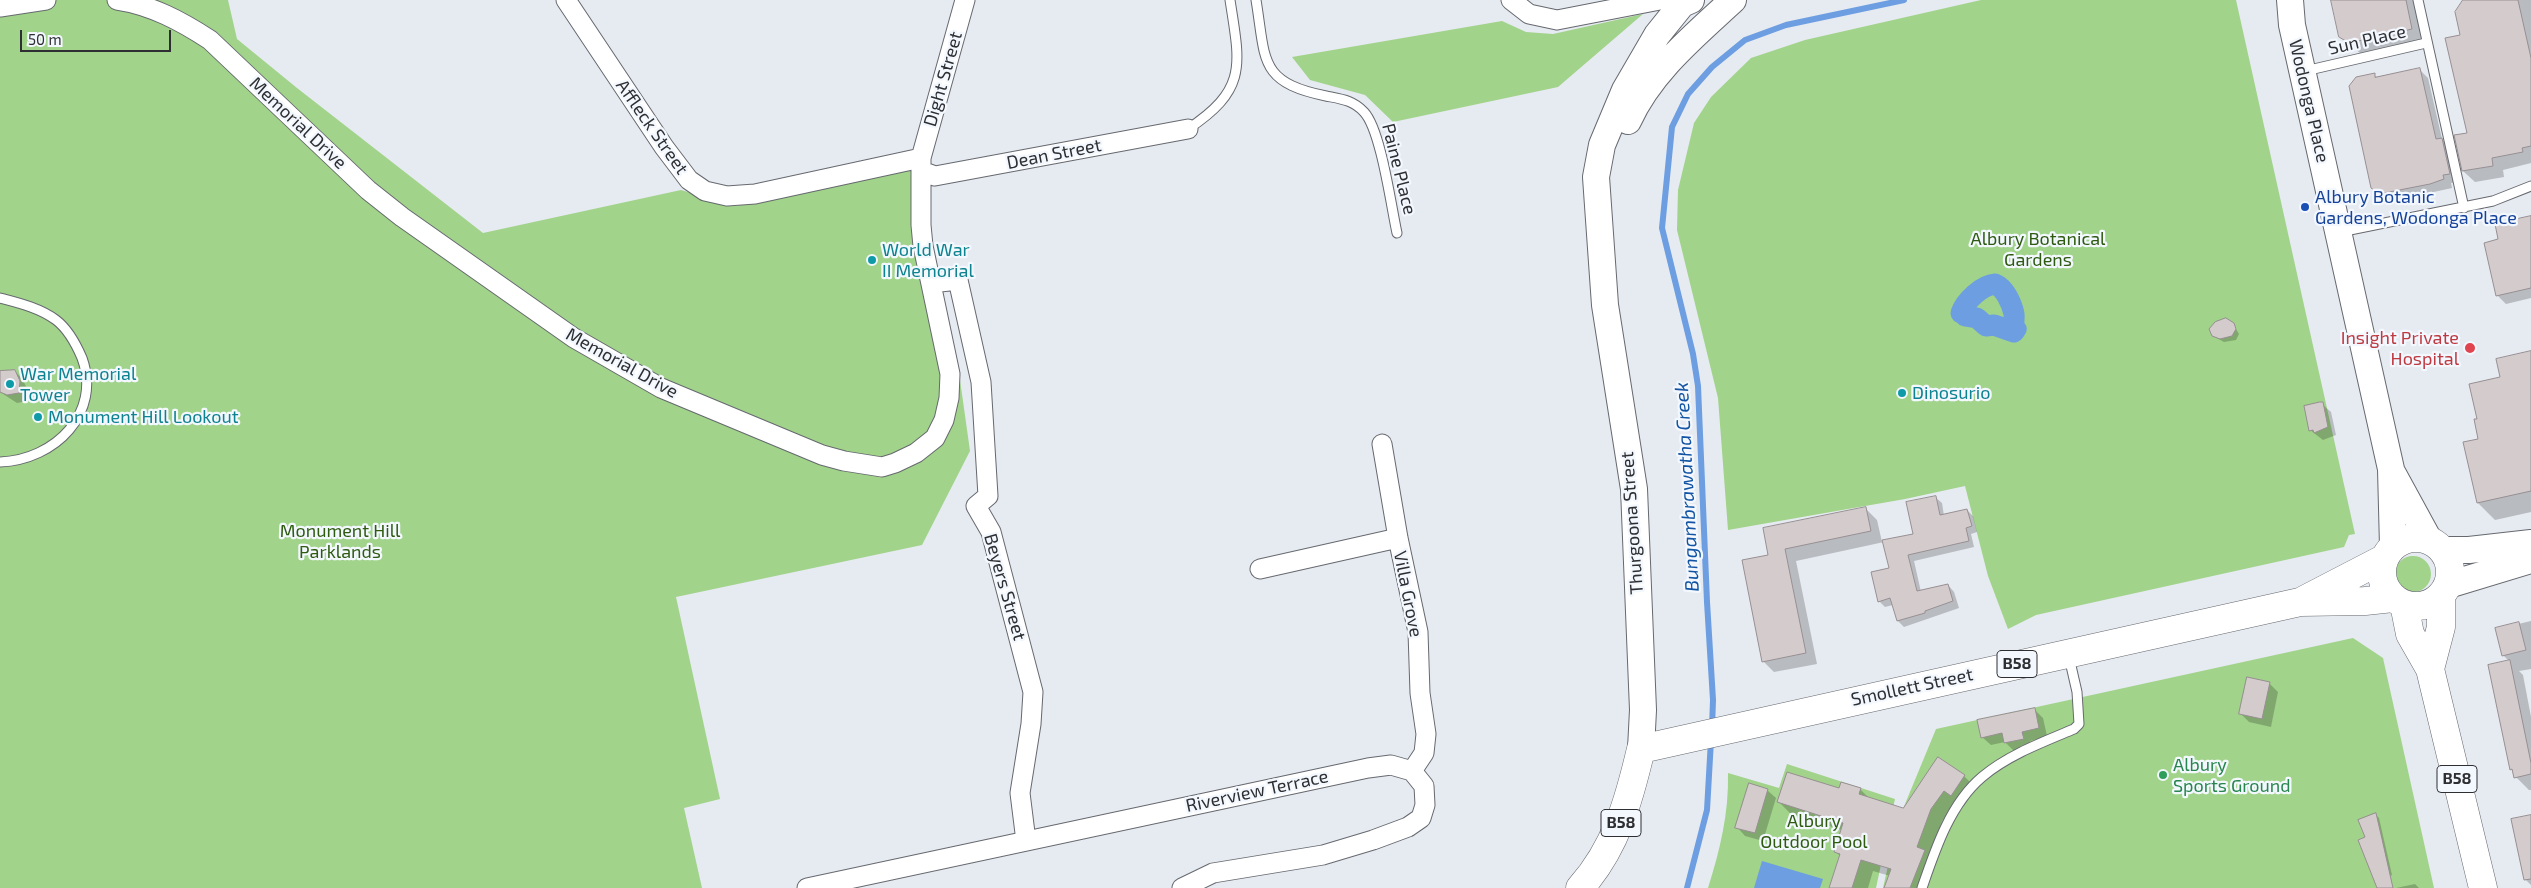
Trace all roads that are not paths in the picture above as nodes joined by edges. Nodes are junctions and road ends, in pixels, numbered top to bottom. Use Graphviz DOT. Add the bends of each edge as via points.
graph roads {
  1 [pos="46,0"];
  2 [pos="117,0"];
  3 [pos="566,0"];
  4 [pos="965,0"];
  5 [pos="1230,0"];
  6 [pos="1256,0"];
  7 [pos="1660,0"];
  8 [pos="1691,0"];
  9 [pos="1733,0"];
  10 [pos="2275,0"];
  11 [pos="2418,0"];
  12 [pos="1516,5"];
  13 [pos="0,7"];
  14 [pos="2291,13"];
  15 [pos="2426,43"];
  16 [pos="2303,71"];
  17 [pos="1188,129"];
  18 [pos="921,165"];
  19 [pos="2531,186"];
  20 [pos="2464,208"];
  21 [pos="1397,233"];
  22 [pos="2338,233"];
  23 [pos="1600,239"];
  24 [pos="931,283"];
  25 [pos="0,298"];
  26 [pos="1382,444"];
  27 [pos="0,462"];
  28 [pos="2390,469"];
  29 [pos="1398,538"];
  30 [pos="2531,543"];
  31 [pos="2436,545"];
  32 [pos="2389,552"];
  33 [pos="2531,560"];
  34 [pos="1260,569"];
  35 [pos="2445,590"];
  36 [pos="2398,601"];
  37 [pos="2300,602"];
  38 [pos="2068,653"];
  39 [pos="2430,669"];
  40 [pos="1641,749"];
  41 [pos="1412,771"];
  42 [pos="1026,841"];
  43 [pos="807,888"];
  44 [pos="1182,888"];
  45 [pos="1580,888"];
  46 [pos="1922,888"];
  47 [pos="2483,888"];
  1 -- 13 [label="street"];
  2 -- 24 [label="street, Memorial Drive" via="159,11 210,40 368,190 402,218 574,338 661,388 822,455 882,467 916,453 935,438 950,398 950,374"];
  3 -- 18 [label="street, Affleck Street" via="664,147 689,180 705,191 727,196 755,194"];
  4 -- 18 [label="street, Dight Street"];
  5 -- 17 [label="lane" via="1236,44 1236,72 1231,90 1212,113"];
  6 -- 21 [label="lane, Paine Place" via="1264,49 1277,78 1299,90 1350,101 1370,120"];
  7 -- 12 [label="street" via="1557,20 1538,17"];
  8 -- 23 [label="main road, Thurgoona Street" via="1682,4 1657,36 1625,90 1608,129 1596,177"];
  9 -- 23 [label="main road, Thurgoona Street" via="1661,71 1638,102 1612,165 1604,197"];
  10 -- 14 [label="main road, Wodonga Place"];
  11 -- 15 [label="lane, Sun Place"];
  14 -- 16 [label="main road, Wodonga Place"];
  15 -- 16 [label="lane, Sun Place"];
  15 -- 20 [label="lane"];
  16 -- 22 [label="main road, Wodonga Place"];
  17 -- 18 [label="street, Dean Street" via="934,176"];
  18 -- 24 [label="street, Memorial Drive" via="921,225"];
  19 -- 20 [label="lane"];
  20 -- 22 [label="lane"];
  22 -- 28 [label="main road, Wodonga Place"];
  23 -- 40 [label="main road, Thurgoona Street" via="1609,334 1634,489 1643,710"];
  24 -- 42 [label="street, Beyers Street" via="958,280 981,382 988,496 976,506 991,532 1033,692 1020,793"];
  25 -- 27 [label="lane" via="44,312 67,330 84,365 88,392 81,412 62,437 40,453"];
  26 -- 29 [label="street, Villa Grove"];
  28 -- 31 [label="main road, Wodonga Place"];
  28 -- 32 [label="main road, Wodonga Place"];
  29 -- 34 [label="street"];
  29 -- 41 [label="street, Villa Grove" via="1418,632 1420,693 1426,734 1424,753"];
  30 -- 31 [label="main road" via="2469,550"];
  31 -- 32 [label="main road, B58" via="2410,538"];
  31 -- 35 [label="main road, B58" via="2450,567"];
  32 -- 36 [label="main road, B58" via="2382,579"];
  32 -- 37 [label="main road, Smollett Street / B58"];
  33 -- 35 [label="main road"];
  35 -- 36 [label="main road, B58" via="2431,603 2417,606"];
  35 -- 39 [label="main road, B58" via="2442,627"];
  36 -- 37 [label="main road, Smollett Street / B58"];
  36 -- 39 [label="main road, B58" via="2410,634"];
  37 -- 38 [label="main road, Smollett Street / B58"];
  38 -- 40 [label="main road, Smollett Street / B58"];
  38 -- 46 [label="lane" via="2077,692 2077,727 2010,758 1982,777 1963,798 1938,843"];
  39 -- 47 [label="main road, B58"];
  40 -- 45 [label="main road, B58" via="1622,820 1607,851"];
  41 -- 42 [label="street, Riverview Terrace" via="1391,765 1368,768"];
  41 -- 44 [label="street" via="1424,786 1424,805 1421,818 1408,827 1323,855 1213,872"];
  42 -- 43 [label="street, Riverview Terrace"];
}
